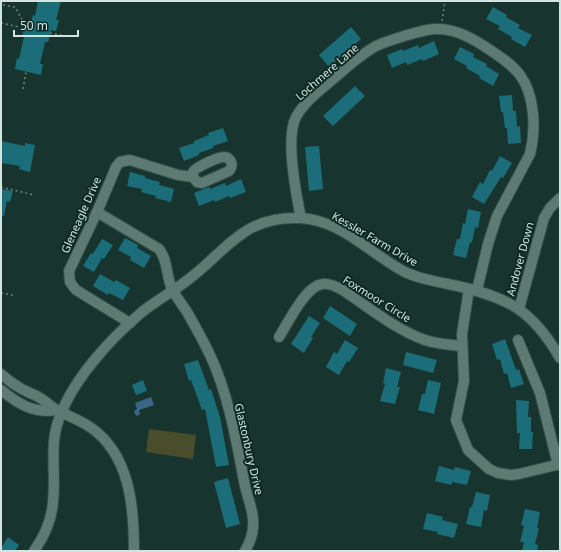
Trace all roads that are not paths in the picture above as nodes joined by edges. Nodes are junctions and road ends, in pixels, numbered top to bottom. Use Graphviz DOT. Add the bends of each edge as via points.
graph roads {
  1 [pos="193,177"];
  2 [pos="560,198"];
  3 [pos="97,212"];
  4 [pos="301,218"];
  5 [pos="473,289"];
  6 [pos="173,291"];
  7 [pos="519,309"];
  8 [pos="130,323"];
  9 [pos="279,336"];
  10 [pos="518,340"];
  11 [pos="462,346"];
  12 [pos="559,354"];
  13 [pos="1,374"];
  14 [pos="1,390"];
  15 [pos="58,411"];
  16 [pos="559,464"];
  17 [pos="34,551"];
  18 [pos="134,551"];
  19 [pos="245,551"];
  1 -- 3 [label="street, Gleneagle Drive" via="125,160 116,167"];
  2 -- 7 [label="street, Andover Down" via="544,218"];
  3 -- 6 [label="street, Glastonbury Drive" via="159,249"];
  3 -- 8 [label="street, Gleneagle Drive" via="69,271 70,282 76,290"];
  4 -- 5 [label="street, Kessler Farm Drive" via="327,224 347,234 406,273"];
  4 -- 5 [label="street, Lochmere Lane" via="292,141 294,121 299,112 327,84 375,47 413,33 433,29 453,30 489,49 520,75 533,114 534,134 530,154 497,216"];
  4 -- 6 [label="street, Kessler Farm Drive" via="276,219 246,230"];
  5 -- 7 [label="street, Kessler Farm Drive"];
  5 -- 11 [label="street, Lochmere Lane" via="463,323"];
  6 -- 8 [label="street, Kessler Farm Drive"];
  6 -- 19 [label="street, Glastonbury Drive" via="210,355 235,431 253,520 250,540"];
  7 -- 12 [label="street, Kessler Farm Drive" via="538,325"];
  8 -- 15 [label="street, Kessler Farm Drive" via="95,360"];
  9 -- 11 [label="street, Foxmoor Circle" via="306,294 313,287 322,284 342,289 406,332 435,343"];
  10 -- 16 [label="street" via="540,393"];
  11 -- 16 [label="street, Lochmere Lane" via="464,380 456,420 468,450 489,469 498,473 511,475"];
  13 -- 15 [label="street"];
  14 -- 15 [label="street" via="17,402 35,410"];
  15 -- 17 [label="street, Kessler Farm Drive" via="54,442 52,511"];
  15 -- 18 [label="street" via="90,427 116,454 132,505"];
}
